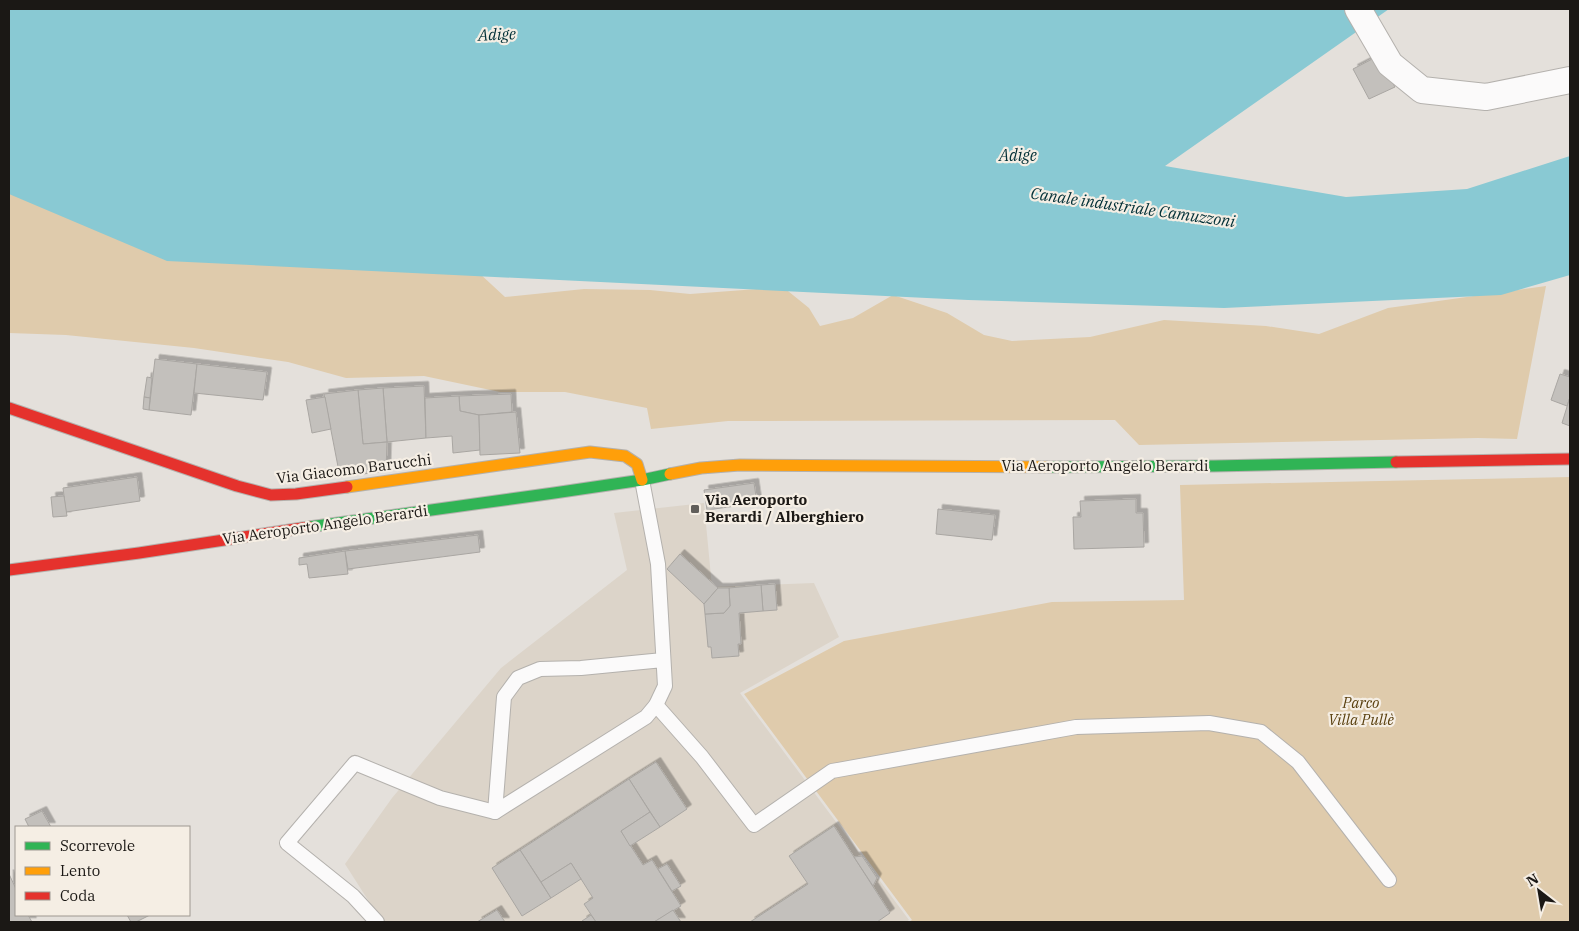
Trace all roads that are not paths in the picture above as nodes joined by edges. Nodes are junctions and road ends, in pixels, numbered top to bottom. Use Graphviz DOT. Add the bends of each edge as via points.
graph roads {
  1 [pos="1363,19"];
  2 [pos="1570,80"];
  3 [pos="9,408"];
  4 [pos="1570,459"];
  5 [pos="642,480"];
  6 [pos="9,570"];
  7 [pos="663,660"];
  8 [pos="656,705"];
  9 [pos="495,812"];
  10 [pos="1389,880"];
  11 [pos="377,922"];
  1 -- 2 [label="street" via="1390,64 1422,90 1486,97"];
  3 -- 5 [label="street, Via Giacomo Barucchi" via="271,495 590,452 625,456 637,464"];
  4 -- 5 [label="street, Via Aeroporto Angelo Berardi" via="1214,466 740,465 701,468"];
  5 -- 6 [label="street, Via Aeroporto Angelo Berardi"];
  5 -- 7 [label="lane" via="658,564"];
  7 -- 8 [label="lane" via="665,686"];
  7 -- 9 [label="lane" via="540,669 518,678 504,697"];
  8 -- 9 [label="lane" via="646,717"];
  8 -- 10 [label="lane" via="702,757 754,825 832,771 985,742 1076,727 1209,723 1260,732 1298,762"];
  9 -- 11 [label="lane" via="440,798 355,763 287,843 354,896"];
}
